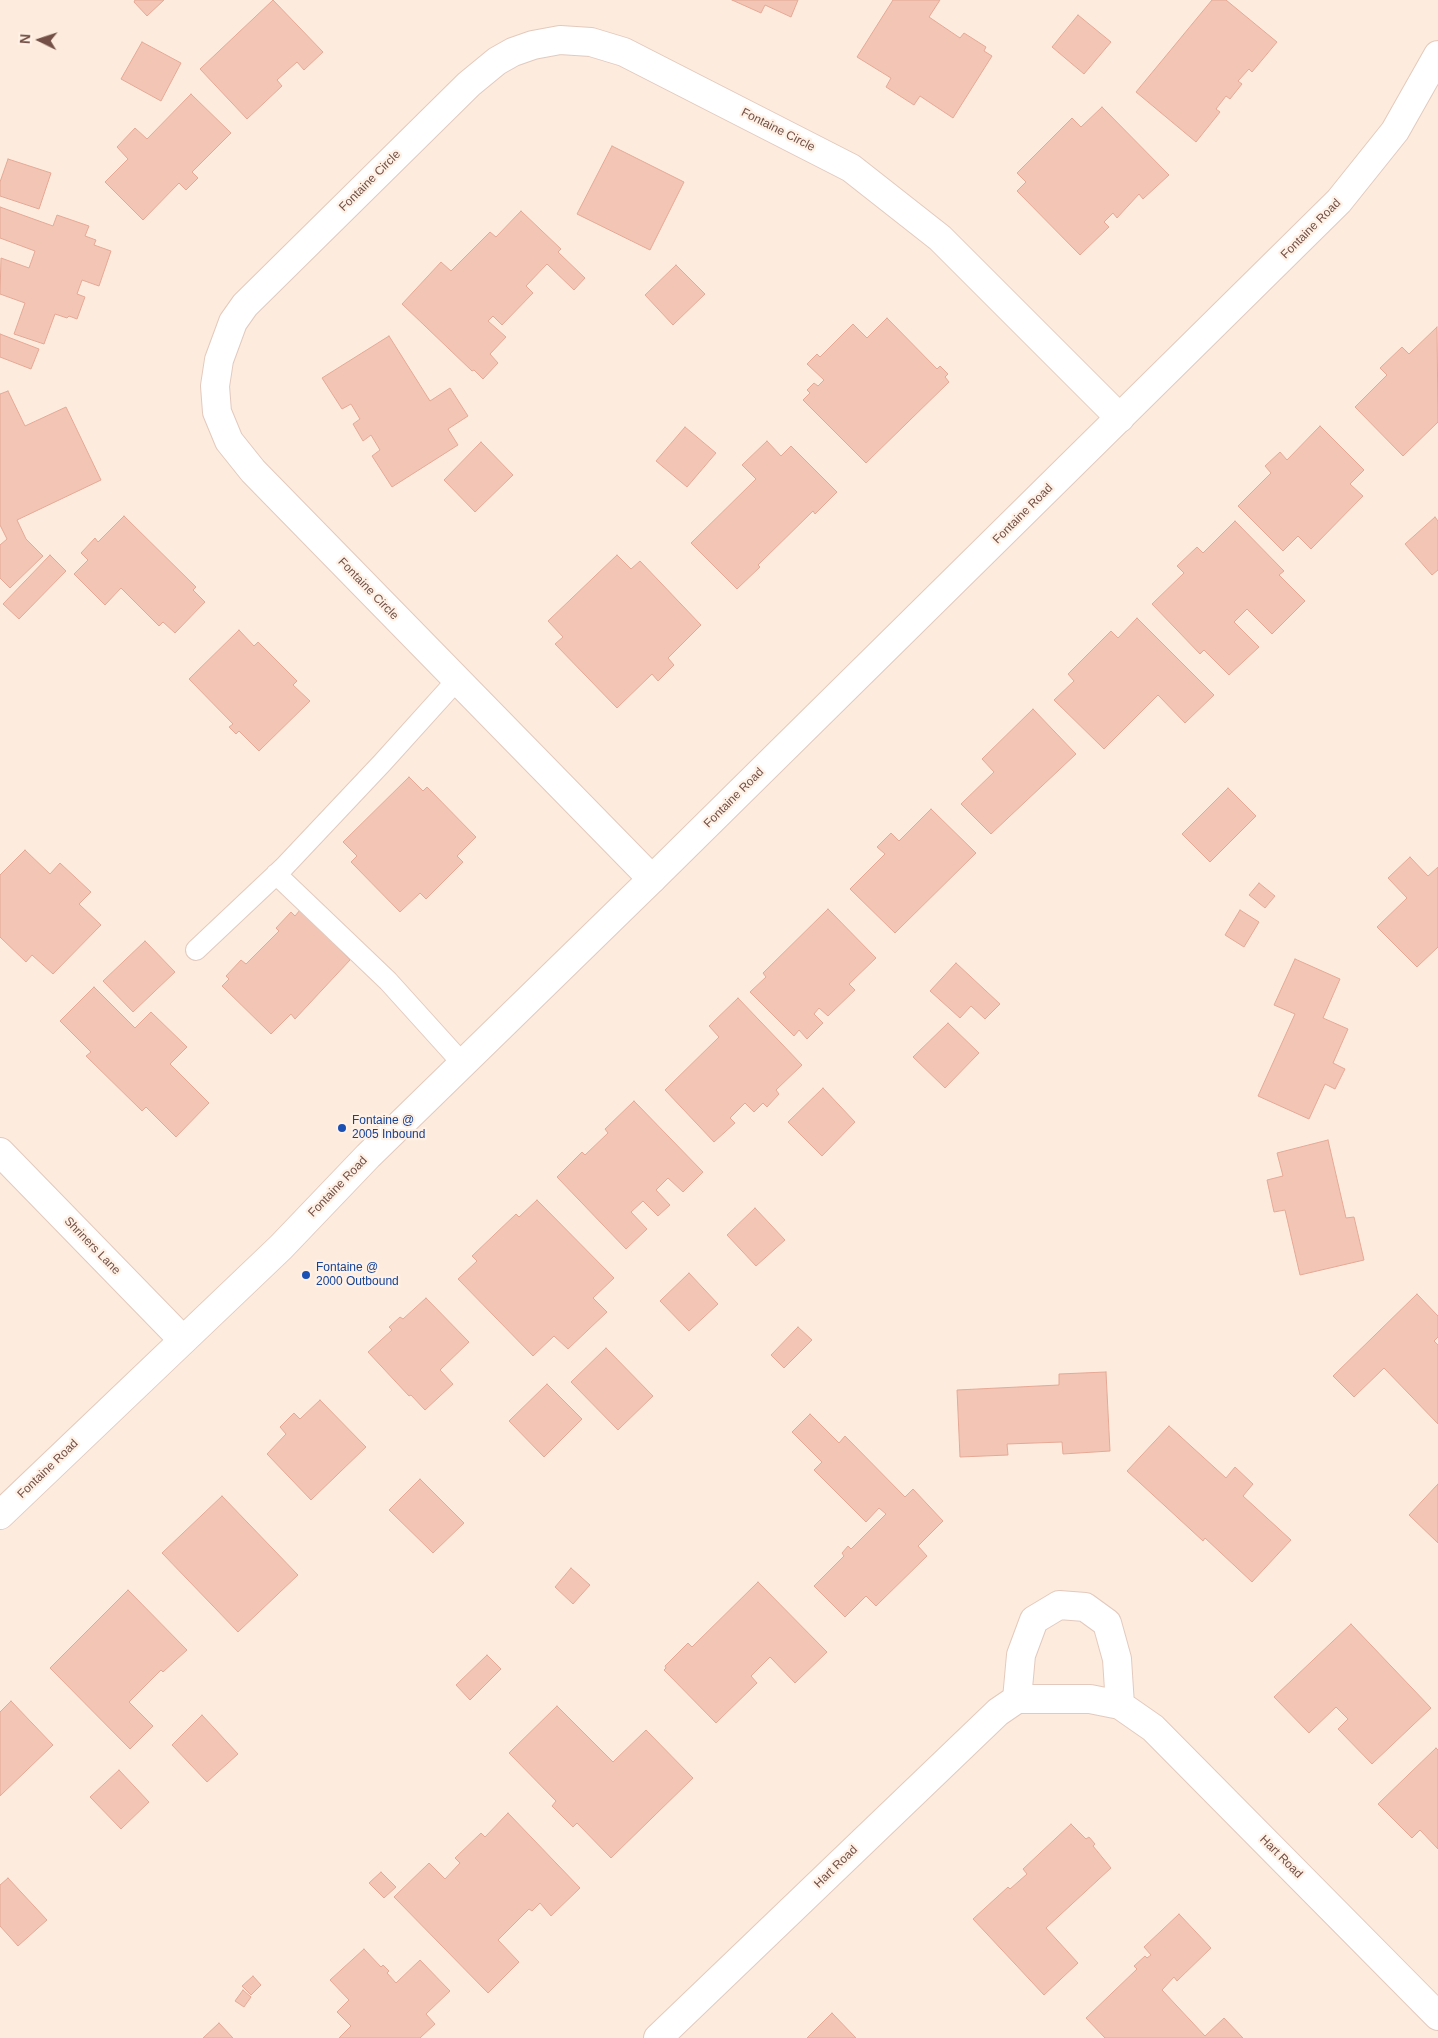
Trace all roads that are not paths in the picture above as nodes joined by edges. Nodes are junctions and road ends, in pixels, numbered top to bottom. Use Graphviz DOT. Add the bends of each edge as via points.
graph roads {
  1 [pos="1438,56"];
  2 [pos="1120,418"];
  3 [pos="457,680"];
  4 [pos="276,874"];
  5 [pos="652,879"];
  6 [pos="196,950"];
  7 [pos="463,1064"];
  8 [pos="0,1152"];
  9 [pos="184,1340"];
  10 [pos="0,1514"];
  11 [pos="1017,1699"];
  12 [pos="1120,1705"];
  13 [pos="1438,2016"];
  14 [pos="658,2038"];
  1 -- 2 [label="street, Fontaine Road" via="1395,131 1339,201"];
  2 -- 3 [label="street, Fontaine Circle" via="940,238 851,168 624,52 591,42 560,40 513,52 470,84 245,304 233,322 219,360 215,386 217,412 229,441 253,471"];
  2 -- 5 [label="street, Fontaine Road"];
  3 -- 4 [label="lane"];
  3 -- 5 [label="street, Fontaine Circle"];
  4 -- 6 [label="lane"];
  4 -- 7 [label="lane" via="388,981"];
  5 -- 7 [label="street, Fontaine Road"];
  7 -- 9 [label="street, Fontaine Road"];
  8 -- 9 [label="street, Shriners Lane"];
  9 -- 10 [label="street, Fontaine Road"];
  11 -- 12 [label="street, Hart Road" via="1090,1699"];
  11 -- 12 [label="street" via="1021,1655 1034,1620 1059,1605 1085,1608 1107,1623 1117,1660"];
  11 -- 14 [label="street, Hart Road" via="998,1712"];
  12 -- 13 [label="street, Hart Road" via="1153,1728"];
}
